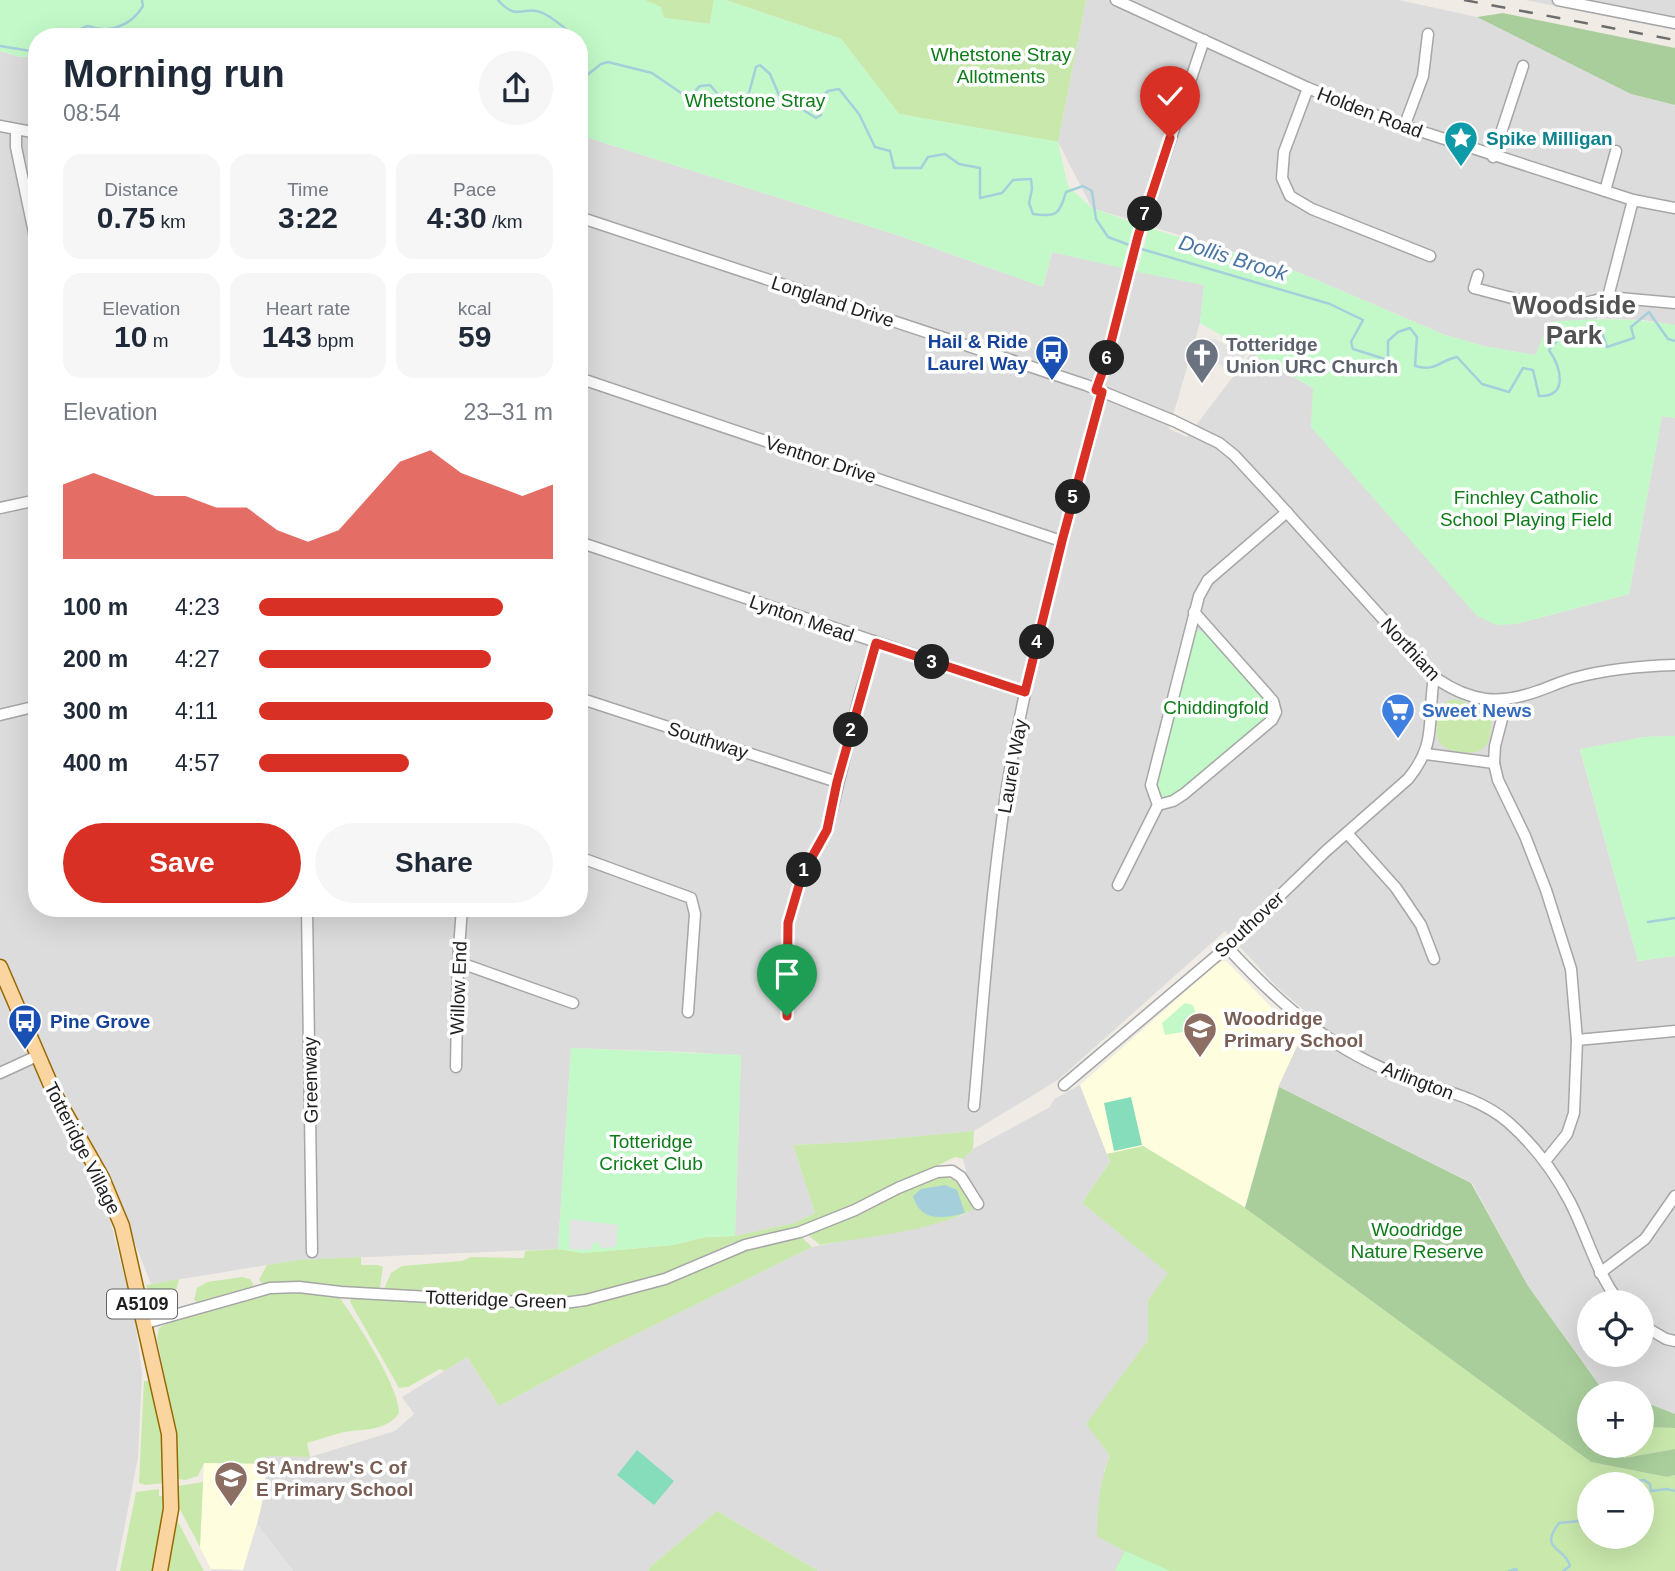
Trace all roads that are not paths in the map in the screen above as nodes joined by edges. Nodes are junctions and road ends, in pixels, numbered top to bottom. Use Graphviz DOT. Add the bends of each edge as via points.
graph roads {
  1 [pos="1116,0"];
  2 [pos="1558,0"];
  3 [pos="1675,23"];
  4 [pos="1428,34"];
  5 [pos="1203,40"];
  6 [pos="1523,66"];
  7 [pos="1308,88"];
  8 [pos="0,126"];
  9 [pos="1404,127"];
  10 [pos="16,130"];
  11 [pos="28,132"];
  12 [pos="1616,151"];
  13 [pos="1493,157"];
  14 [pos="1605,191"];
  15 [pos="1633,200"];
  16 [pos="28,204"];
  17 [pos="1675,208"];
  18 [pos="588,220"];
  19 [pos="1430,256"];
  20 [pos="1478,275"];
  21 [pos="1608,297"];
  22 [pos="1675,303"];
  23 [pos="588,381"];
  24 [pos="1095,389"];
  25 [pos="28,502"];
  26 [pos="0,508"];
  27 [pos="1287,512"];
  28 [pos="1062,541"];
  29 [pos="588,545"];
  30 [pos="1194,612"];
  31 [pos="876,643"];
  32 [pos="1675,665"];
  33 [pos="1437,679"];
  34 [pos="1025,692"];
  35 [pos="1503,700"];
  36 [pos="588,701"];
  37 [pos="28,708"];
  38 [pos="0,715"];
  39 [pos="1426,754"];
  40 [pos="1494,763"];
  41 [pos="837,782"];
  42 [pos="1158,805"];
  43 [pos="1347,833"];
  44 [pos="588,859"];
  45 [pos="1118,886"];
  46 [pos="307,917"];
  47 [pos="461,917"];
  48 [pos="1227,947"];
  49 [pos="1434,959"];
  50 [pos="458,962"];
  51 [pos="0,967"];
  52 [pos="573,1003"];
  53 [pos="688,1012"];
  54 [pos="787,1016"];
  55 [pos="1675,1031"];
  56 [pos="1577,1040"];
  57 [pos="37,1056"];
  58 [pos="456,1067"];
  59 [pos="0,1073"];
  60 [pos="1064,1085"];
  61 [pos="974,1106"];
  62 [pos="1546,1160"];
  63 [pos="1675,1196"];
  64 [pos="978,1204"];
  65 [pos="312,1252"];
  66 [pos="1600,1273"];
  67 [pos="1611,1290"];
  68 [pos="146,1323"];
  69 [pos="1654,1332"];
  70 [pos="1675,1341"];
  71 [pos="160,1571"];
  1 -- 5 [label="street, Holden Road"];
  2 -- 3 [label="street"];
  4 -- 9 [label="street" via="1423,76"];
  5 -- 7 [label="street, Holden Road"];
  5 -- 24 [label="street, Laurel Way" via="1138,236"];
  6 -- 13 [label="street"];
  7 -- 9 [label="street, Holden Road"];
  7 -- 19 [label="street" via="1284,152 1282,178 1290,196"];
  8 -- 10 [label="street"];
  9 -- 13 [label="street, Holden Road"];
  10 -- 11 [label="street"];
  10 -- 16 [label="street"];
  12 -- 14 [label="street"];
  13 -- 14 [label="street, Holden Road"];
  14 -- 15 [label="street, Holden Road"];
  15 -- 17 [label="street, Holden Road"];
  15 -- 21 [label="street"];
  18 -- 24 [label="street, Longland Drive"];
  20 -- 21 [label="street" via="1474,288 1550,308"];
  21 -- 22 [label="street"];
  23 -- 28 [label="street, Ventnor Drive"];
  24 -- 27 [label="street, Northiam" via="1219,443"];
  24 -- 28 [label="street, Laurel Way"];
  25 -- 26 [label="street"];
  27 -- 30 [label="street" via="1208,580"];
  27 -- 33 [label="street, Northiam"];
  28 -- 34 [label="street, Laurel Way"];
  29 -- 31 [label="street, Lynton Mead"];
  30 -- 42 [label="street" via="1151,785"];
  30 -- 42 [label="street" via="1273,701 1276,712 1184,794"];
  31 -- 34 [label="street, Lynton Mead"];
  31 -- 41 [label="street"];
  32 -- 35 [label="street" via="1603,671"];
  33 -- 35 [label="street, Northiam" via="1462,694"];
  33 -- 39 [label="street"];
  34 -- 61 [label="street, Laurel Way" via="1000,836"];
  35 -- 40 [label="street"];
  36 -- 41 [label="street, Southway"];
  37 -- 38 [label="street"];
  39 -- 40 [label="street"];
  39 -- 43 [label="street, Southover" via="1408,779"];
  40 -- 56 [label="street" via="1546,891 1571,970"];
  41 -- 54 [label="street" via="827,830 802,875 788,923"];
  42 -- 45 [label="street"];
  43 -- 48 [label="street, Southover"];
  43 -- 49 [label="street" via="1396,888 1421,925"];
  44 -- 53 [label="street" via="691,898 695,914"];
  46 -- 65 [label="street, Greenway"];
  47 -- 50 [label="street, Willow End"];
  48 -- 60 [label="street, Southover"];
  48 -- 62 [label="street, Arlington" via="1280,1002 1330,1040 1389,1071 1486,1107"];
  50 -- 52 [label="street"];
  50 -- 58 [label="street, Willow End"];
  51 -- 57 [label="main road, A5109"];
  55 -- 56 [label="street"];
  56 -- 62 [label="street" via="1574,1113 1567,1134"];
  57 -- 59 [label="street"];
  57 -- 68 [label="main road, Totteridge Village / A5109" via="113,1200"];
  62 -- 66 [label="street, Arlington" via="1571,1203"];
  63 -- 66 [label="street" via="1645,1240"];
  64 -- 68 [label="street, Totteridge Green" via="961,1177 952,1171 937,1172 800,1232 745,1245 665,1279 586,1300 557,1304 270,1288"];
  66 -- 67 [label="street, Arlington"];
  68 -- 71 [label="main road, Totteridge Village / A5109" via="171,1452 171,1509"];
  69 -- 70 [label="street"];
}
